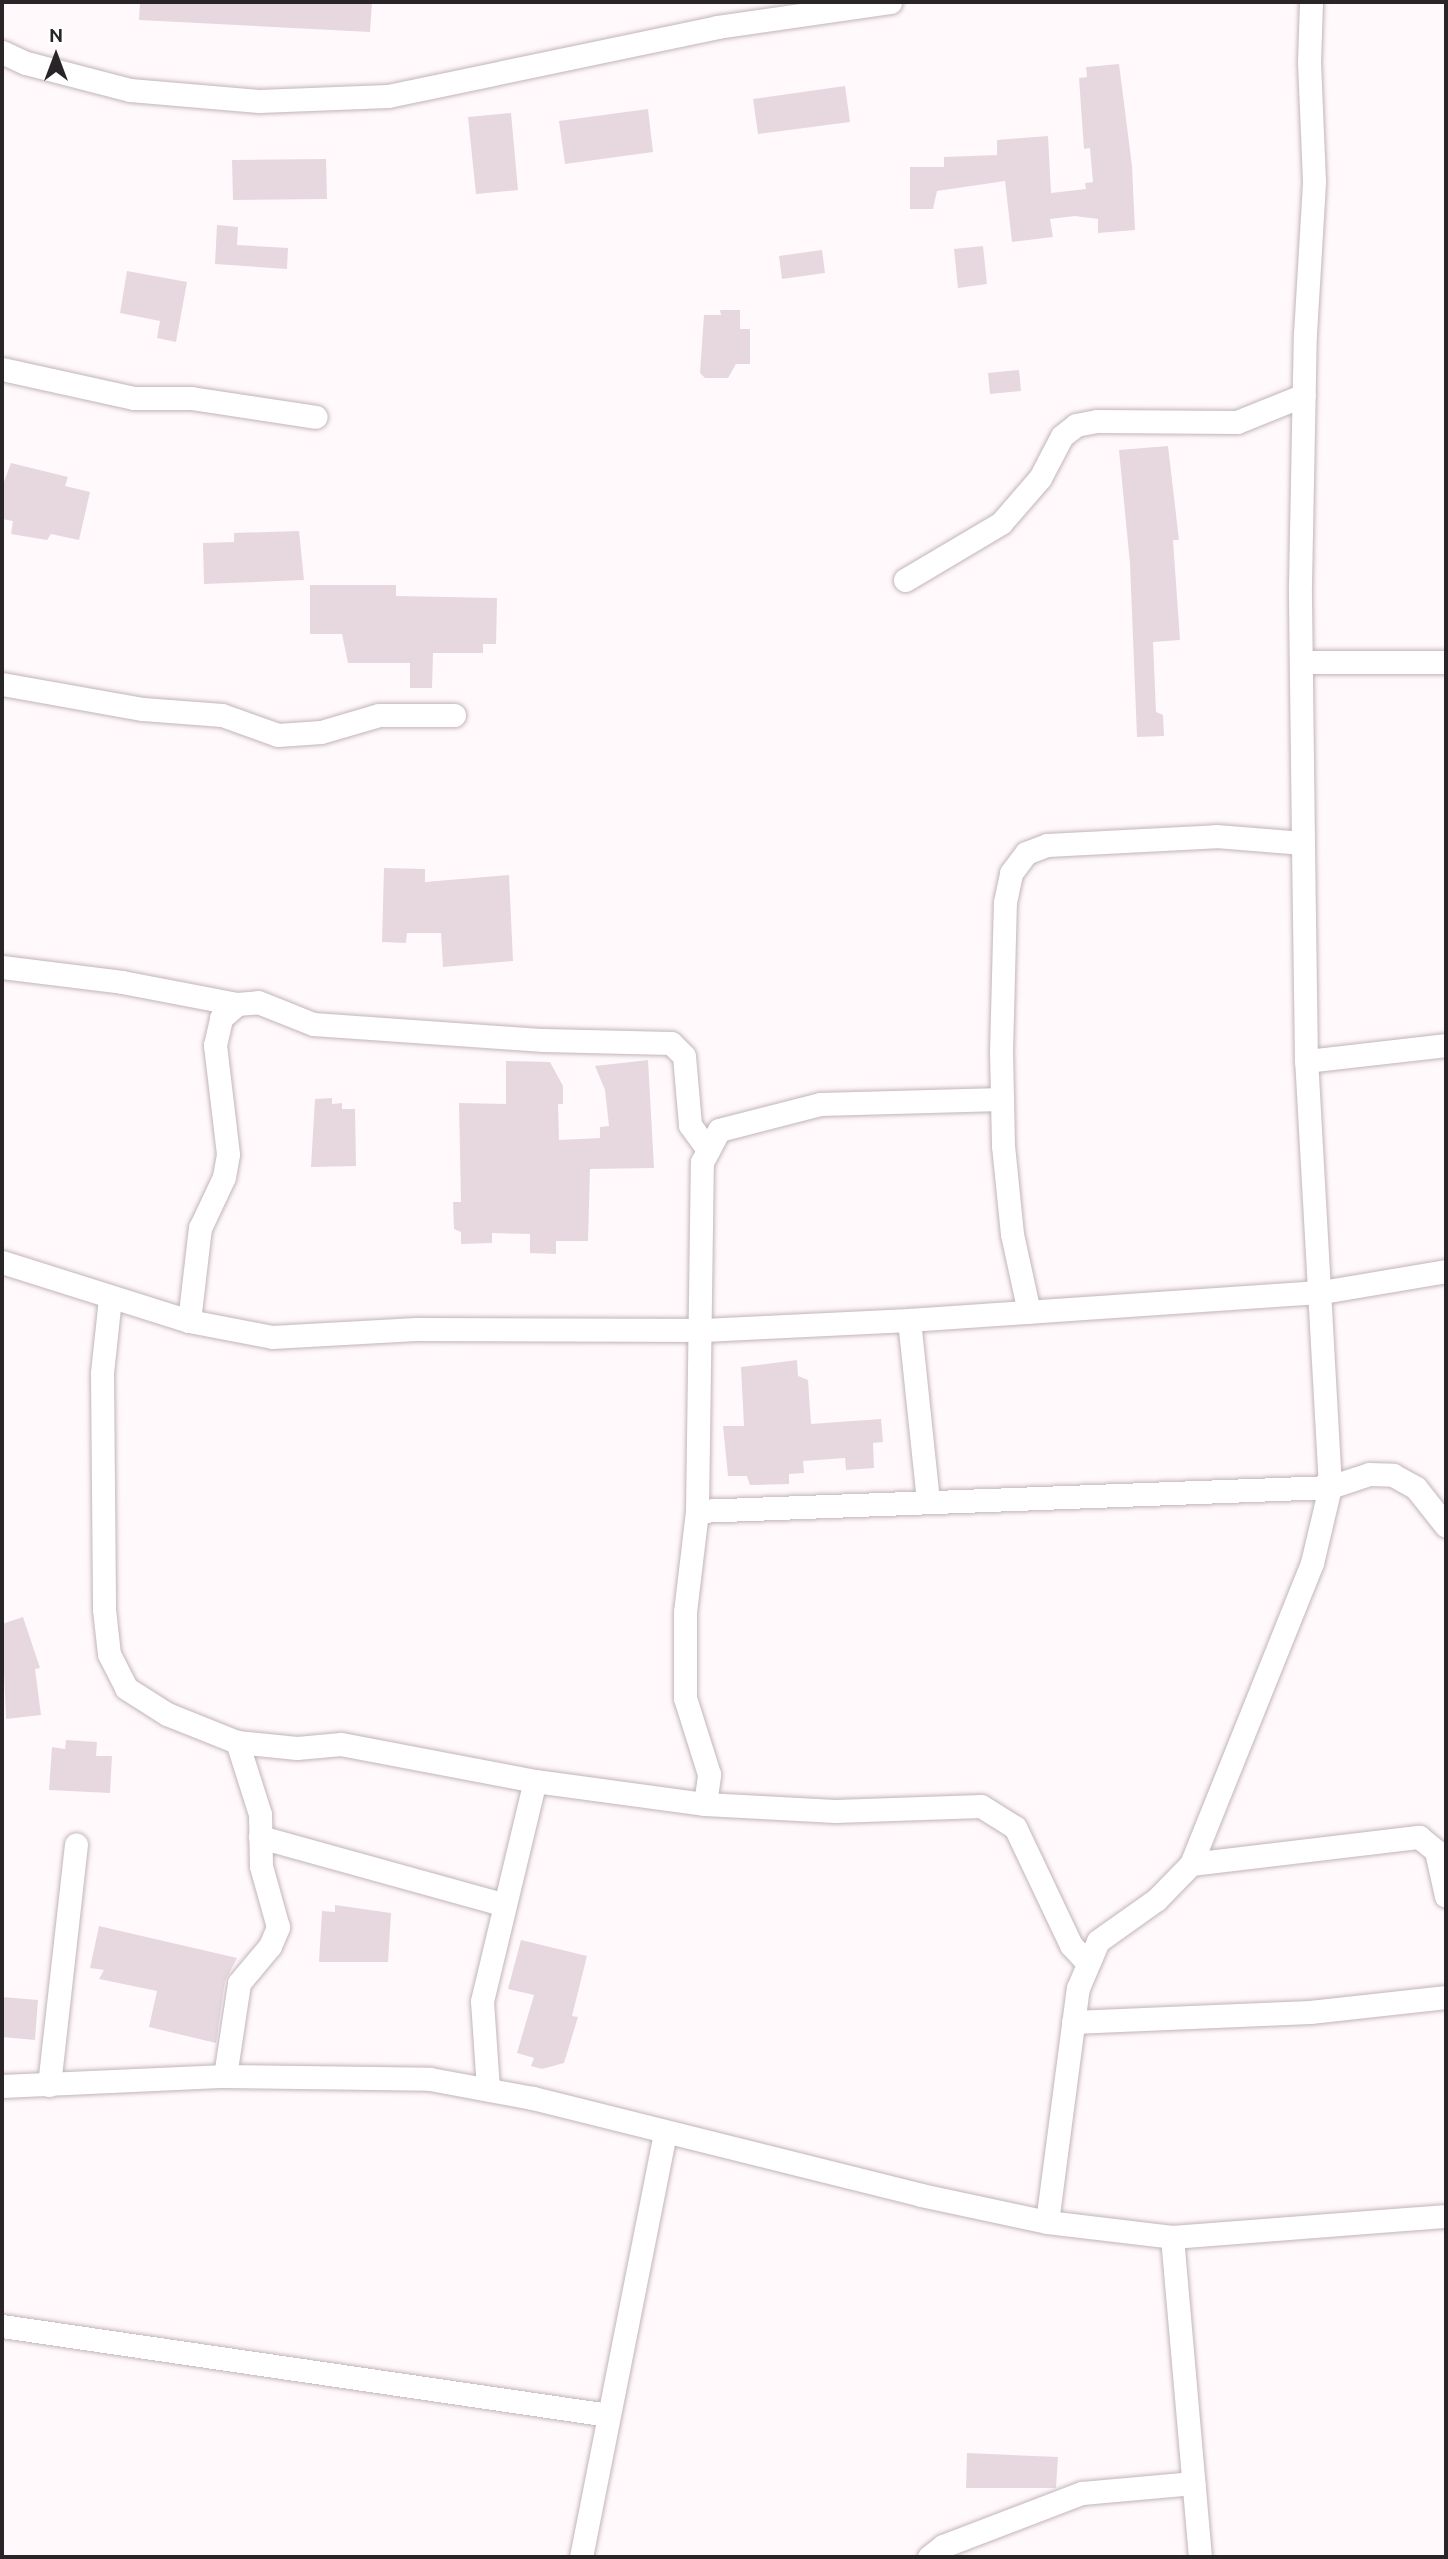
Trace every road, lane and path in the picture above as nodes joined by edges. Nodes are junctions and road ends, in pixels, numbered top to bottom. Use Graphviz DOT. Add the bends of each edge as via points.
graph roads {
  1 [pos="890,2"];
  2 [pos="1311,2"];
  3 [pos="2,52"];
  4 [pos="2,369"];
  5 [pos="1304,395"];
  6 [pos="316,417"];
  7 [pos="905,580"];
  8 [pos="1301,662"];
  9 [pos="1446,662"];
  10 [pos="2,684"];
  11 [pos="454,715"];
  12 [pos="1303,843"];
  13 [pos="2,967"];
  14 [pos="237,1004"];
  15 [pos="1446,1045"];
  16 [pos="1306,1061"];
  17 [pos="1002,1099"];
  18 [pos="708,1150"];
  19 [pos="2,1262"];
  20 [pos="1446,1271"];
  21 [pos="1322,1292"];
  22 [pos="110,1298"];
  23 [pos="1029,1312"];
  24 [pos="909,1320"];
  25 [pos="189,1321"];
  26 [pos="703,1331"];
  27 [pos="1330,1487"];
  28 [pos="928,1501"];
  29 [pos="698,1511"];
  30 [pos="1446,1526"];
  31 [pos="237,1742"];
  32 [pos="535,1780"];
  33 [pos="705,1804"];
  34 [pos="260,1837"];
  35 [pos="76,1845"];
  36 [pos="1191,1864"];
  37 [pos="1446,1896"];
  38 [pos="505,1905"];
  39 [pos="1088,1963"];
  40 [pos="1446,1997"];
  41 [pos="1073,2022"];
  42 [pos="225,2076"];
  43 [pos="49,2085"];
  44 [pos="2,2086"];
  45 [pos="488,2089"];
  46 [pos="665,2132"];
  47 [pos="1446,2216"];
  48 [pos="1047,2222"];
  49 [pos="1172,2237"];
  50 [pos="2,2326"];
  51 [pos="608,2415"];
  52 [pos="1194,2483"];
  53 [pos="581,2557"];
  54 [pos="929,2557"];
  55 [pos="1200,2557"];
  1 -- 3 [label="street" via="717,27 388,96 259,101 130,90 26,63"];
  2 -- 5 [label="street" via="1308,62 1314,181"];
  4 -- 6 [label="street" via="134,398 191,398"];
  5 -- 7 [label="street" via="1237,422 1097,421 1076,425 1062,436 1040,478 1000,523"];
  5 -- 8 [label="street"];
  8 -- 9 [label="street"];
  8 -- 12 [label="street"];
  10 -- 11 [label="street" via="143,709 222,715 278,735 321,732 379,715"];
  12 -- 16 [label="street"];
  12 -- 17 [label="street" via="1216,836 1047,845 1026,853 1011,873 1005,902"];
  13 -- 14 [label="street" via="122,982"];
  14 -- 18 [label="street" via="258,1002 313,1024 543,1040 671,1043 684,1056 690,1125 695,1138"];
  14 -- 25 [label="street" via="221,1018 215,1045 228,1154 225,1177 200,1228"];
  15 -- 16 [label="street"];
  16 -- 21 [label="street"];
  17 -- 18 [label="street" via="820,1104 719,1130"];
  17 -- 23 [label="street" via="1012,1234"];
  18 -- 26 [label="street" via="702,1162"];
  19 -- 22 [label="street"];
  20 -- 21 [label="street"];
  21 -- 23 [label="street"];
  21 -- 27 [label="street"];
  22 -- 25 [label="street"];
  22 -- 31 [label="street" via="102,1373 109,1654 126,1689 167,1714"];
  23 -- 24 [label="street"];
  24 -- 26 [label="street"];
  24 -- 28 [label="street"];
  25 -- 26 [label="street" via="272,1337 416,1329"];
  26 -- 29 [label="street"];
  27 -- 28 [label="street"];
  27 -- 30 [label="street" via="1369,1474 1393,1475 1416,1488"];
  27 -- 36 [label="street" via="1312,1563"];
  28 -- 29 [label="street"];
  29 -- 33 [label="street" via="685,1612 685,1698 709,1774"];
  31 -- 32 [label="street" via="297,1748 341,1744"];
  31 -- 34 [label="street" via="260,1814"];
  32 -- 33 [label="street"];
  32 -- 38 [label="street"];
  33 -- 39 [label="street" via="835,1811 971,1806 990,1810 1015,1827 1071,1945"];
  34 -- 38 [label="street"];
  34 -- 42 [label="street" via="261,1866 278,1927 270,1946 239,1983"];
  35 -- 43 [label="street"];
  36 -- 37 [label="street" via="1419,1837 1436,1851"];
  36 -- 39 [label="street" via="1156,1899 1098,1941"];
  38 -- 45 [label="street" via="482,2001"];
  39 -- 41 [label="street" via="1078,1988"];
  40 -- 41 [label="street" via="1310,2012"];
  41 -- 48 [label="street"];
  42 -- 43 [label="street"];
  42 -- 45 [label="street" via="371,2075 430,2078"];
  43 -- 44 [label="street"];
  45 -- 46 [label="street"];
  46 -- 48 [label="street"];
  46 -- 51 [label="street"];
  47 -- 49 [label="street"];
  48 -- 49 [label="street"];
  49 -- 52 [label="street"];
  50 -- 51 [label="street"];
  51 -- 53 [label="street"];
  52 -- 54 [label="street" via="1083,2493 943,2546"];
  52 -- 55 [label="street"];
}
